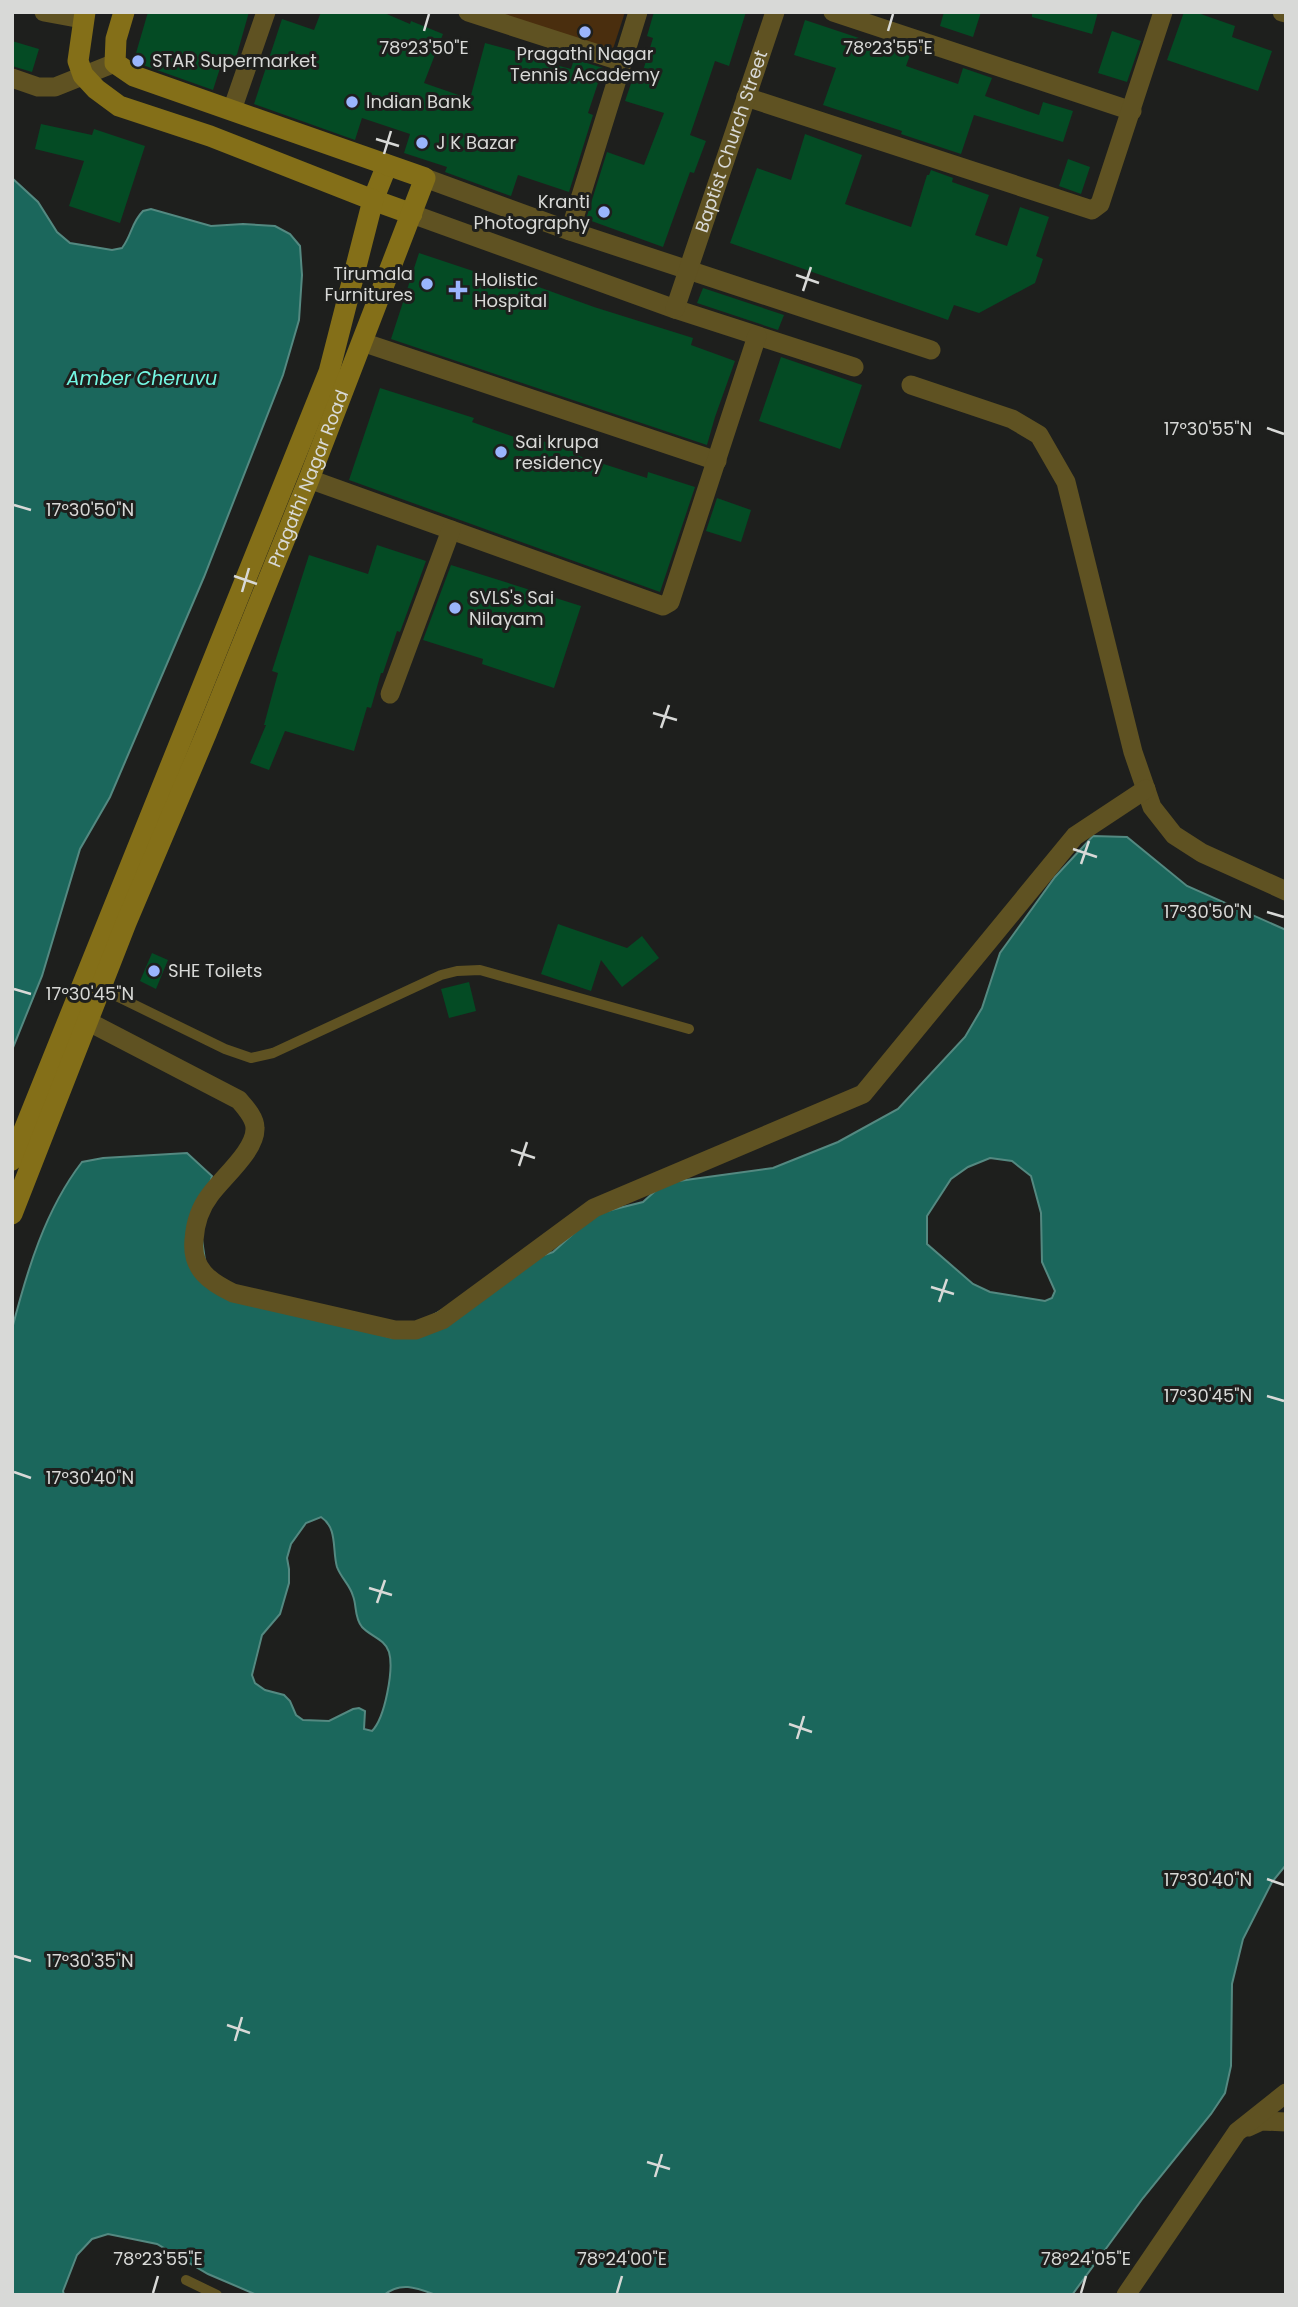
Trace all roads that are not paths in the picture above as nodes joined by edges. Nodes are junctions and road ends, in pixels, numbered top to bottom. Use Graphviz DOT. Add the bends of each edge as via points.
graph roads {
  1 [pos="44,12"];
  2 [pos="124,12"];
  3 [pos="266,12"];
  4 [pos="468,12"];
  5 [pos="638,12"];
  6 [pos="775,12"];
  7 [pos="833,12"];
  8 [pos="1163,12"];
  9 [pos="83,15"];
  10 [pos="623,62"];
  11 [pos="115,63"];
  12 [pos="83,75"];
  13 [pos="12,78"];
  14 [pos="746,97"];
  15 [pos="232,110"];
  16 [pos="1132,111"];
  17 [pos="387,166"];
  18 [pos="425,178"];
  19 [pos="373,200"];
  20 [pos="412,214"];
  21 [pos="570,231"];
  22 [pos="688,270"];
  23 [pos="674,309"];
  24 [pos="757,336"];
  25 [pos="362,342"];
  26 [pos="931,349"];
  27 [pos="854,367"];
  28 [pos="911,385"];
  29 [pos="717,461"];
  30 [pos="309,479"];
  31 [pos="451,530"];
  32 [pos="390,694"];
  33 [pos="1146,789"];
  34 [pos="1286,891"];
  35 [pos="102,989"];
  36 [pos="89,1022"];
  37 [pos="690,1029"];
  38 [pos="12,1160"];
  39 [pos="12,1214"];
  40 [pos="1286,2093"];
  41 [pos="1286,2122"];
  42 [pos="1237,2132"];
  43 [pos="186,2280"];
  44 [pos="217,2295"];
  45 [pos="1126,2295"];
  1 -- 9 [label="street"];
  2 -- 11 [label="main road"];
  3 -- 15 [label="street"];
  4 -- 10 [label="street"];
  5 -- 10 [label="street"];
  6 -- 14 [label="street, Baptist Church Street"];
  7 -- 16 [label="street"];
  8 -- 16 [label="street"];
  9 -- 12 [label="main road" via="78,61"];
  10 -- 21 [label="street"];
  11 -- 12 [label="street"];
  11 -- 15 [label="main road" via="134,76"];
  12 -- 13 [label="street" via="55,87"];
  12 -- 19 [label="main road" via="119,106"];
  14 -- 16 [label="street" via="1092,210 1100,204"];
  14 -- 22 [label="street, Baptist Church Street"];
  15 -- 17 [label="main road"];
  17 -- 18 [label="main road"];
  17 -- 19 [label="main road, Pragathi Nagar Road"];
  18 -- 20 [label="main road, Pragathi Nagar Road"];
  18 -- 21 [label="street"];
  19 -- 20 [label="main road"];
  19 -- 38 [label="main road, Pragathi Nagar Road" via="329,372"];
  20 -- 23 [label="street"];
  20 -- 25 [label="main road, Pragathi Nagar Road"];
  21 -- 22 [label="street"];
  22 -- 23 [label="street, Baptist Church Street"];
  22 -- 26 [label="street"];
  23 -- 24 [label="street"];
  24 -- 27 [label="street"];
  24 -- 29 [label="street"];
  25 -- 29 [label="street"];
  25 -- 30 [label="main road, Pragathi Nagar Road"];
  28 -- 33 [label="street" via="1012,418 1039,435 1053,458 1066,482"];
  29 -- 31 [label="street" via="670,602 663,606"];
  30 -- 31 [label="street"];
  30 -- 35 [label="main road, Pragathi Nagar Road"];
  31 -- 32 [label="street"];
  33 -- 34 [label="street" via="1152,807 1174,835 1202,853"];
  33 -- 36 [label="street" via="1075,836 863,1094 594,1208 442,1320 416,1330 395,1330 233,1293 212,1283 193,1252 194,1231 208,1197 253,1140 256,1126 239,1100"];
  35 -- 36 [label="main road, Pragathi Nagar Road"];
  35 -- 37 [label="lane" via="251,1058 273,1053 457,971 480,970"];
  36 -- 39 [label="main road, Pragathi Nagar Road"];
  40 -- 42 [label="street"];
  41 -- 42 [label="street" via="1261,2121"];
  42 -- 45 [label="street"];
  43 -- 44 [label="lane"];
}
